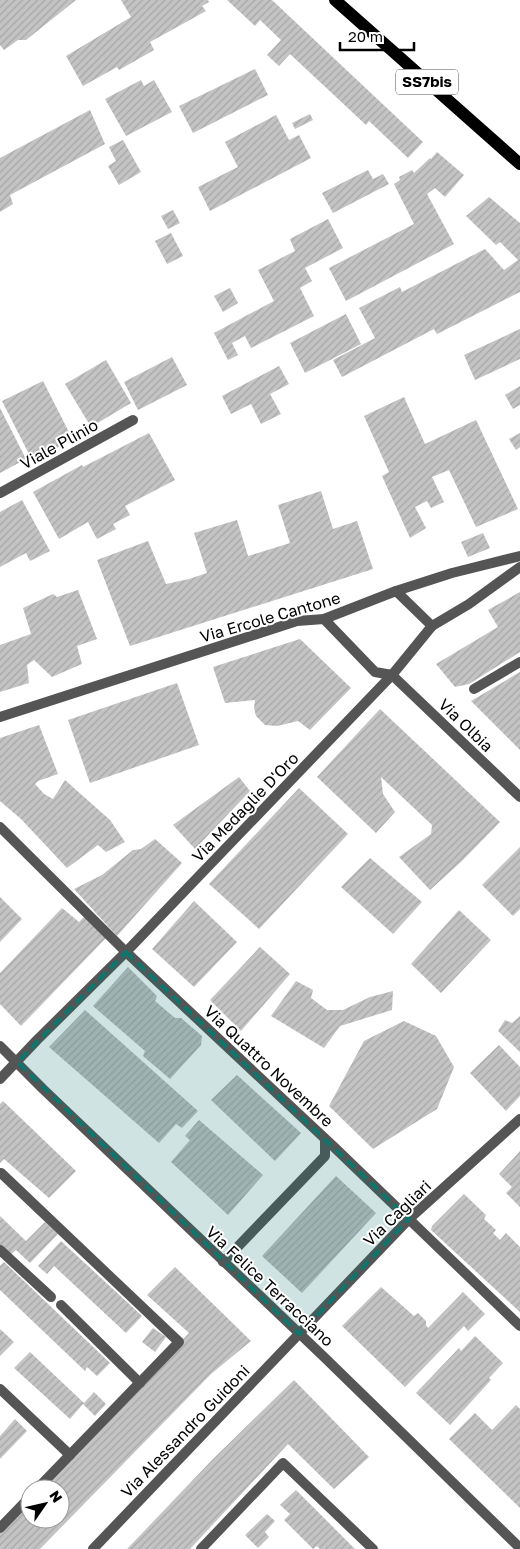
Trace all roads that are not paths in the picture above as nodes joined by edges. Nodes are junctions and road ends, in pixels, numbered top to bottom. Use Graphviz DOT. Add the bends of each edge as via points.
graph roads {
  1 [pos="335,0"];
  2 [pos="520,164"];
  3 [pos="132,420"];
  4 [pos="0,493"];
  5 [pos="520,556"];
  6 [pos="520,567"];
  7 [pos="396,591"];
  8 [pos="324,620"];
  9 [pos="432,626"];
  10 [pos="520,662"];
  11 [pos="392,674"];
  12 [pos="474,689"];
  13 [pos="0,717"];
  14 [pos="520,797"];
  15 [pos="0,826"];
  16 [pos="126,952"];
  17 [pos="0,1046"];
  18 [pos="17,1062"];
  19 [pos="0,1079"];
  20 [pos="520,1119"];
  21 [pos="325,1139"];
  22 [pos="0,1174"];
  23 [pos="409,1219"];
  24 [pos="0,1250"];
  25 [pos="223,1262"];
  26 [pos="51,1297"];
  27 [pos="61,1305"];
  28 [pos="520,1326"];
  29 [pos="300,1334"];
  30 [pos="140,1383"];
  31 [pos="0,1389"];
  32 [pos="70,1455"];
  33 [pos="47,1479"];
  34 [pos="20,1507"];
  35 [pos="0,1528"];
  36 [pos="520,1548"];
  37 [pos="93,1549"];
  38 [pos="201,1549"];
  39 [pos="373,1549"];
  1 -- 2 [label="main road, SS7bis"];
  3 -- 4 [label="street, Viale Plinio"];
  5 -- 7 [label="street, Via Ercole Cantone"];
  6 -- 9 [label="street, Via Medaglie D'Oro"];
  7 -- 8 [label="street, Via Ercole Cantone"];
  7 -- 9 [label="street"];
  8 -- 11 [label="street" via="375,672"];
  8 -- 13 [label="street, Via Ercole Cantone" via="297,621"];
  9 -- 11 [label="street, Via Medaglie D'Oro"];
  10 -- 12 [label="street"];
  11 -- 14 [label="street, Via Olbia"];
  11 -- 16 [label="street, Via Medaglie D'Oro"];
  15 -- 16 [label="street, Via Quattro Novembre"];
  16 -- 18 [label="street, Via Medaglie D'Oro"];
  16 -- 21 [label="street, Via Quattro Novembre"];
  17 -- 18 [label="street, Via Felice Terracciano"];
  18 -- 19 [label="street, Via Medaglie D'Oro"];
  18 -- 25 [label="street, Via Felice Terracciano"];
  20 -- 23 [label="street, Via Cagliari"];
  21 -- 23 [label="street, Via Quattro Novembre"];
  21 -- 25 [label="street" via="325,1156"];
  22 -- 30 [label="street" via="179,1342"];
  23 -- 28 [label="street, Via Quattro Novembre"];
  23 -- 29 [label="street, Via Cagliari"];
  24 -- 26 [label="street"];
  25 -- 29 [label="street, Via Felice Terracciano"];
  27 -- 30 [label="street"];
  29 -- 36 [label="street, Via Felice Terracciano"];
  29 -- 37 [label="street, Via Alessandro Guidoni"];
  30 -- 32 [label="street"];
  31 -- 32 [label="street"];
  32 -- 33 [label="street"];
  34 -- 35 [label="street"];
  38 -- 39 [label="street" via="283,1463"];
}
